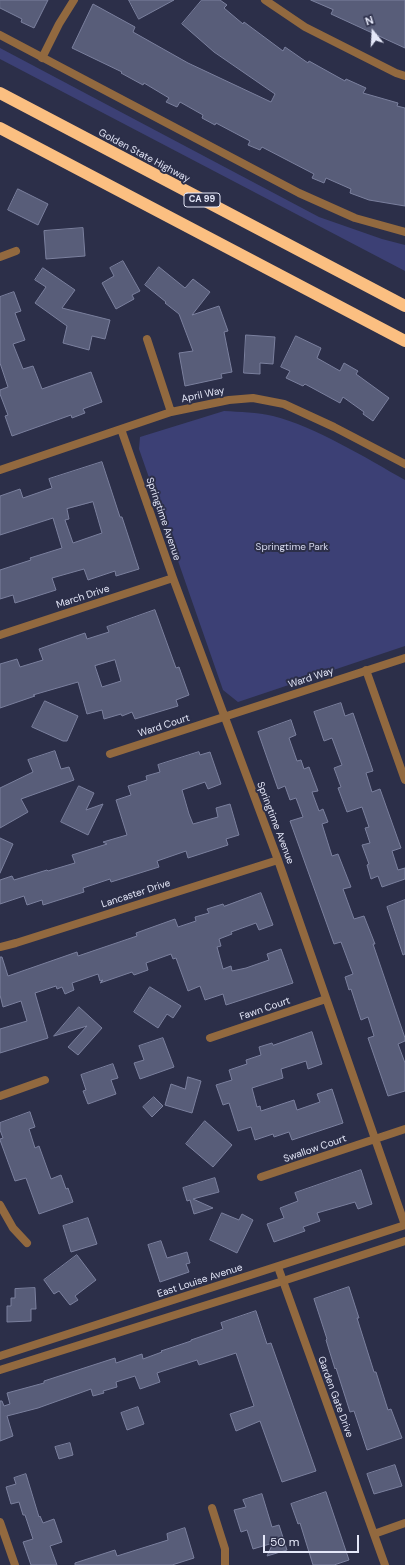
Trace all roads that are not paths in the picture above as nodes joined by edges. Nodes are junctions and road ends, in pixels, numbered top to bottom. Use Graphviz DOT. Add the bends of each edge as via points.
graph roads {
  1 [pos="74,0"];
  2 [pos="265,0"];
  3 [pos="0,35"];
  4 [pos="42,58"];
  5 [pos="405,76"];
  6 [pos="0,94"];
  7 [pos="0,128"];
  8 [pos="405,232"];
  9 [pos="16,252"];
  10 [pos="0,257"];
  11 [pos="405,306"];
  12 [pos="147,339"];
  13 [pos="405,341"];
  14 [pos="171,412"];
  15 [pos="121,429"];
  16 [pos="405,464"];
  17 [pos="0,468"];
  18 [pos="173,578"];
  19 [pos="0,635"];
  20 [pos="405,658"];
  21 [pos="366,670"];
  22 [pos="224,716"];
  23 [pos="110,754"];
  24 [pos="405,780"];
  25 [pos="278,860"];
  26 [pos="0,947"];
  27 [pos="326,999"];
  28 [pos="210,1038"];
  29 [pos="45,1080"];
  30 [pos="0,1096"];
  31 [pos="405,1129"];
  32 [pos="375,1139"];
  33 [pos="261,1177"];
  34 [pos="0,1205"];
  35 [pos="405,1225"];
  36 [pos="405,1241"];
  37 [pos="27,1243"];
  38 [pos="278,1267"];
  39 [pos="283,1281"];
  40 [pos="0,1356"];
  41 [pos="0,1370"];
  42 [pos="212,1508"];
  43 [pos="0,1522"];
  44 [pos="405,1523"];
  45 [pos="374,1534"];
  46 [pos="14,1565"];
  47 [pos="225,1565"];
  48 [pos="385,1565"];
  1 -- 4 [label="street"];
  2 -- 5 [label="street" via="305,27"];
  3 -- 4 [label="street"];
  4 -- 8 [label="street" via="299,193 355,218"];
  6 -- 11 [label="highway, Golden State Highway / CA 99"];
  7 -- 13 [label="highway"];
  9 -- 10 [label="street"];
  12 -- 14 [label="street"];
  14 -- 15 [label="street, April Way"];
  14 -- 16 [label="street, April Way" via="228,400 253,398 284,404 334,426"];
  15 -- 17 [label="street, April Way"];
  15 -- 18 [label="street, Springtime Avenue"];
  18 -- 19 [label="street, March Drive"];
  18 -- 22 [label="street, Springtime Avenue"];
  20 -- 21 [label="street, Ward Way"];
  21 -- 22 [label="street, Ward Way"];
  21 -- 24 [label="street"];
  22 -- 23 [label="street, Ward Court"];
  22 -- 25 [label="street, Springtime Avenue"];
  25 -- 26 [label="street, Lancaster Drive"];
  25 -- 27 [label="street, Springtime Avenue"];
  27 -- 28 [label="street, Fawn Court"];
  27 -- 32 [label="street, Springtime Avenue"];
  29 -- 30 [label="street"];
  31 -- 32 [label="street, Swallow Court"];
  32 -- 33 [label="street, Swallow Court"];
  32 -- 35 [label="street, Springtime Avenue"];
  34 -- 37 [label="street" via="13,1228"];
  35 -- 38 [label="street, East Louise Avenue"];
  36 -- 39 [label="street"];
  38 -- 39 [label="street, Garden Gate Drive"];
  38 -- 40 [label="street, East Louise Avenue"];
  39 -- 41 [label="street"];
  39 -- 45 [label="street, Garden Gate Drive"];
  42 -- 47 [label="street" via="225,1549"];
  43 -- 46 [label="street"];
  44 -- 45 [label="street"];
  45 -- 48 [label="street, Garden Gate Drive"];
}
